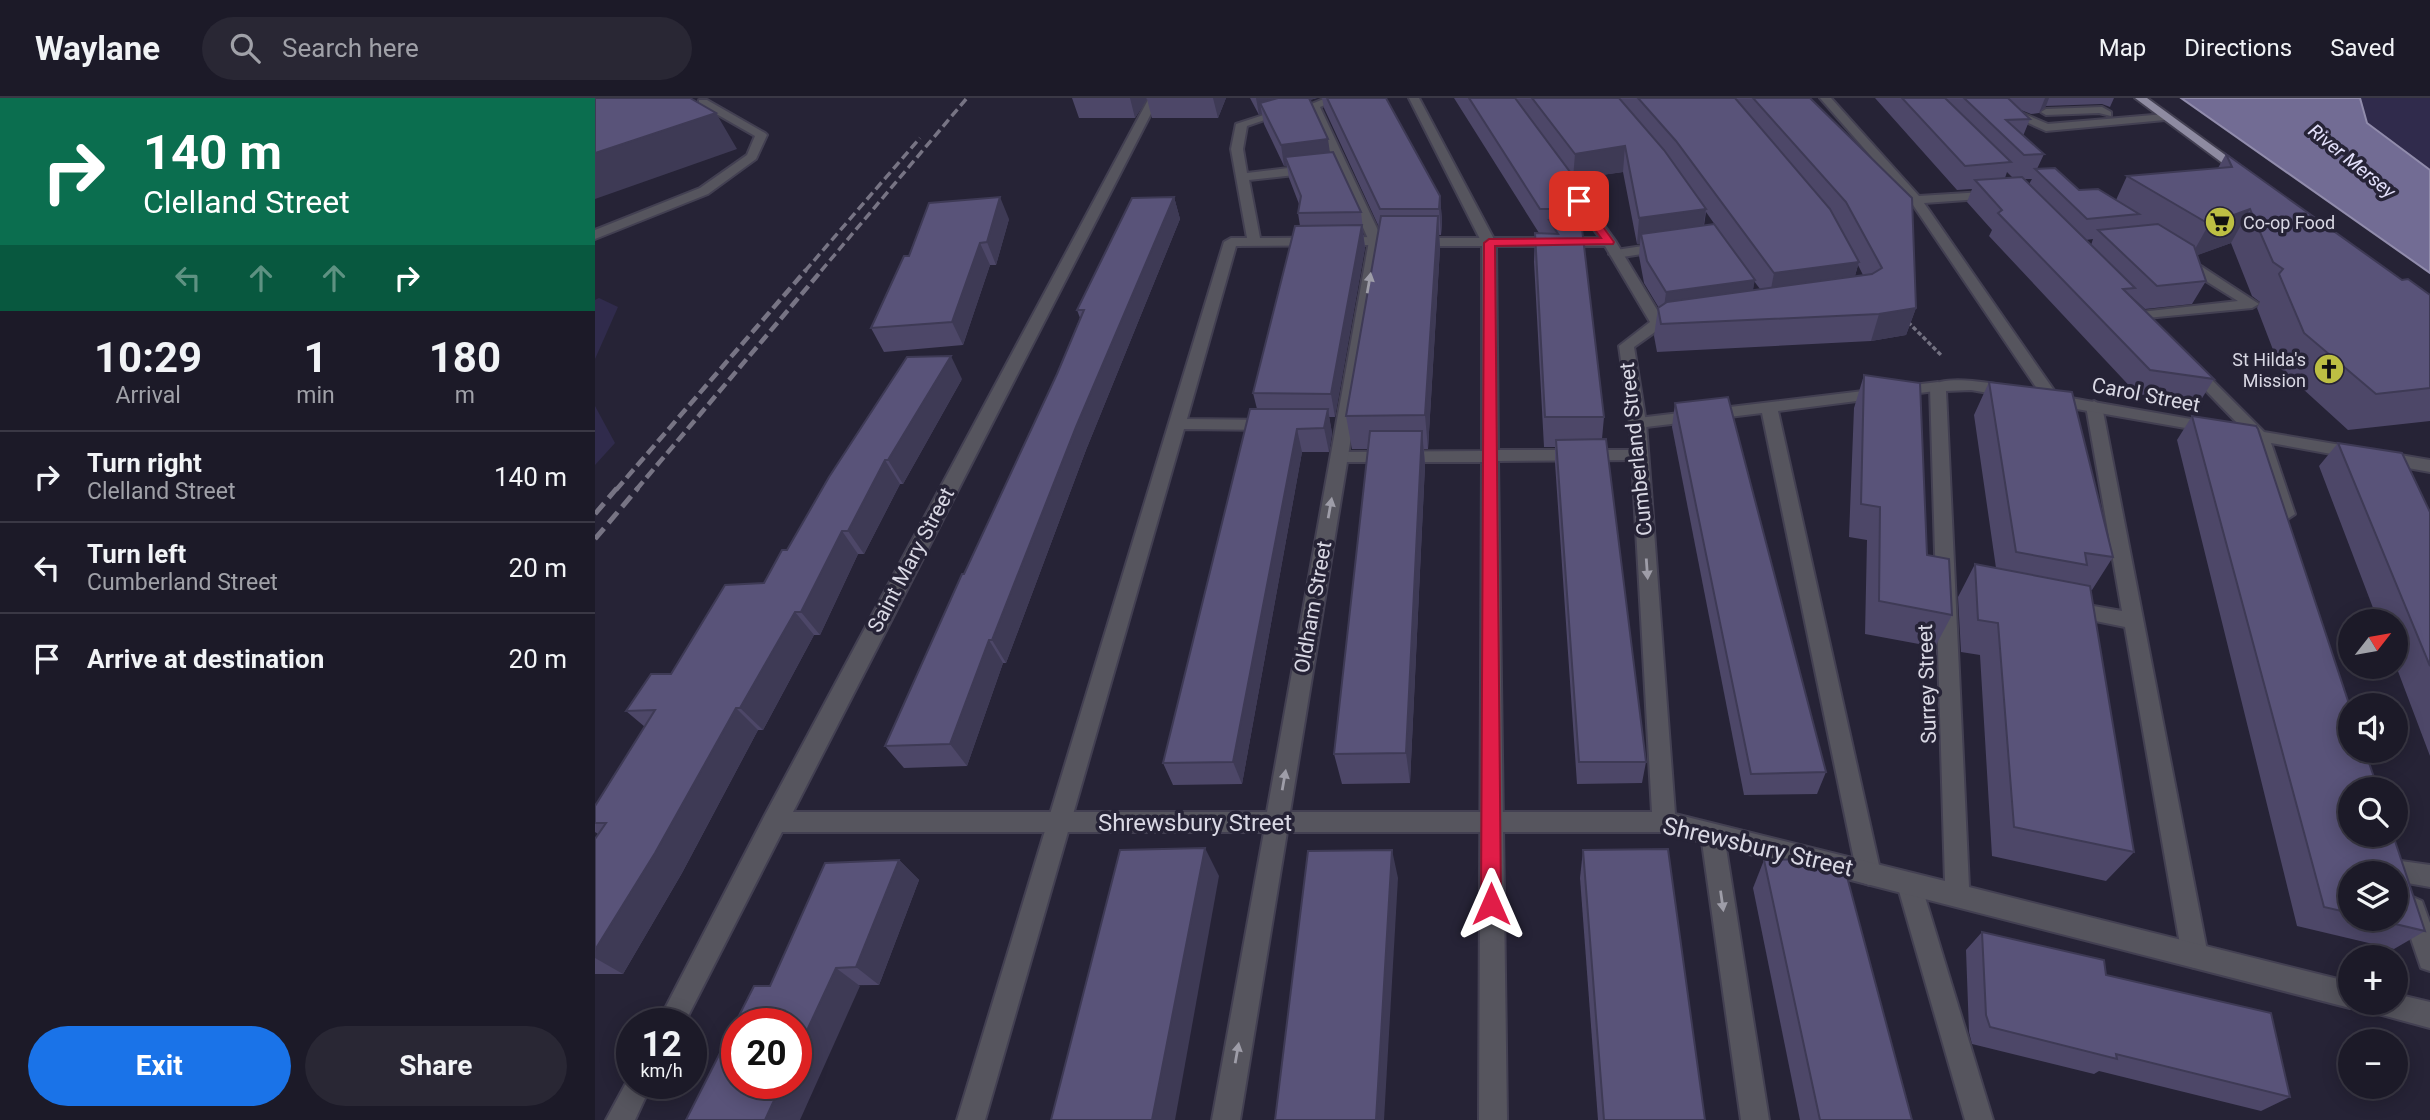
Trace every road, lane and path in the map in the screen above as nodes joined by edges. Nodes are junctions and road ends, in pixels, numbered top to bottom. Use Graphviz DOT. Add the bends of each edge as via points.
graph roads {
  1 [pos="716,98"];
  2 [pos="1154,98"];
  3 [pos="1276,98"];
  4 [pos="1337,98"];
  5 [pos="1414,98"];
  6 [pos="1825,98"];
  7 [pos="2140,98"];
  8 [pos="1314,105"];
  9 [pos="1291,109"];
  10 [pos="2010,111"];
  11 [pos="2046,112"];
  12 [pos="2165,117"];
  13 [pos="2117,121"];
  14 [pos="1553,164"];
  15 [pos="1340,166"];
  16 [pos="1244,177"];
  17 [pos="2255,181"];
  18 [pos="2004,193"];
  19 [pos="1916,200"];
  20 [pos="595,235"];
  21 [pos="1254,241"];
  22 [pos="1388,242"];
  23 [pos="1489,243"];
  24 [pos="1678,245"];
  25 [pos="1612,248"];
  26 [pos="2173,255"];
  27 [pos="1899,313"];
  28 [pos="1698,317"];
  29 [pos="1658,323"];
  30 [pos="2159,335"];
  31 [pos="2178,354"];
  32 [pos="1971,385"];
  33 [pos="1938,387"];
  34 [pos="2052,399"];
  35 [pos="2094,406"];
  36 [pos="1769,407"];
  37 [pos="1638,423"];
  38 [pos="1177,424"];
  39 [pos="1289,425"];
  40 [pos="2261,438"];
  41 [pos="1640,455"];
  42 [pos="1339,457"];
  43 [pos="1489,457"];
  44 [pos="2430,466"];
  45 [pos="2291,530"];
  46 [pos="2053,606"];
  47 [pos="2134,621"];
  48 [pos="773,822"];
  49 [pos="1061,822"];
  50 [pos="1664,822"];
  51 [pos="1276,823"];
  52 [pos="1491,823"];
  53 [pos="1712,834"];
  54 [pos="2393,847"];
  55 [pos="2397,861"];
  56 [pos="1869,874"];
  57 [pos="2408,874"];
  58 [pos="2430,876"];
  59 [pos="1909,884"];
  60 [pos="2408,894"];
  61 [pos="1957,895"];
  62 [pos="2195,956"];
  63 [pos="2430,959"];
  64 [pos="2338,992"];
  65 [pos="678,1008"];
  66 [pos="2408,1010"];
  67 [pos="2430,1016"];
  68 [pos="631,1099"];
  69 [pos="621,1120"];
  70 [pos="971,1120"];
  71 [pos="1226,1120"];
  72 [pos="1493,1120"];
  73 [pos="1755,1120"];
  74 [pos="1979,1120"];
  1 -- 20 [label="street" via="703,103 761,135 752,157 704,191"];
  2 -- 48 [label="street, Saint Mary Street"];
  3 -- 9 [label="street"];
  4 -- 8 [label="street"];
  5 -- 23 [label="street"];
  6 -- 19 [label="street"];
  7 -- 12 [label="highway"];
  8 -- 9 [label="street"];
  8 -- 15 [label="street"];
  9 -- 16 [label="street" via="1242,124 1237,149"];
  10 -- 13 [label="street" via="2046,128"];
  11 -- 13 [label="street" via="2102,110"];
  12 -- 13 [label="street"];
  12 -- 17 [label="highway"];
  14 -- 25 [label="street"];
  15 -- 16 [label="street"];
  15 -- 22 [label="street"];
  16 -- 21 [label="street"];
  18 -- 19 [label="street"];
  19 -- 34 [label="street"];
  21 -- 22 [label="street"];
  21 -- 38 [label="street" via="1231,242"];
  22 -- 23 [label="street"];
  42 -- 22 [label="street, Oldham Street, one-way" via="1337,425"];
  23 -- 25 [label="street"];
  23 -- 43 [label="street"];
  24 -- 25 [label="street"];
  25 -- 29 [label="street"];
  26 -- 30 [label="street" via="2252,304 2136,311"];
  27 -- 32 [label="path"];
  28 -- 29 [label="street"];
  29 -- 37 [label="street, Cumberland Street" via="1626,346"];
  31 -- 40 [label="street"];
  32 -- 33 [label="street, Carol Street"];
  32 -- 34 [label="street, Carol Street"];
  33 -- 36 [label="street, Carol Street"];
  33 -- 61 [label="street, Surrey Street" via="1953,586"];
  34 -- 35 [label="street, Carol Street"];
  35 -- 40 [label="street, Carol Street"];
  35 -- 47 [label="street"];
  36 -- 37 [label="street, Carol Street"];
  36 -- 56 [label="street"];
  37 -- 41 [label="street, Cumberland Street"];
  38 -- 39 [label="street"];
  38 -- 49 [label="street"];
  40 -- 44 [label="street, Carol Street"];
  40 -- 45 [label="street"];
  41 -- 43 [label="street"];
  41 -- 50 [label="street, Cumberland Street, one-way"];
  42 -- 43 [label="street"];
  51 -- 42 [label="street, Oldham Street, one-way"];
  43 -- 52 [label="street"];
  46 -- 47 [label="street"];
  47 -- 62 [label="street"];
  48 -- 49 [label="street, Shrewsbury Street"];
  48 -- 65 [label="street, Saint Mary Street"];
  49 -- 51 [label="street, Shrewsbury Street"];
  49 -- 70 [label="street"];
  50 -- 52 [label="street, Shrewsbury Street"];
  50 -- 53 [label="street, Shrewsbury Street"];
  51 -- 52 [label="street, Shrewsbury Street"];
  71 -- 51 [label="street, Oldham Street, one-way"];
  52 -- 72 [label="street"];
  53 -- 56 [label="street, Shrewsbury Street"];
  53 -- 73 [label="street, one-way"];
  54 -- 55 [label="street"];
  56 -- 59 [label="street, Shrewsbury Street"];
  57 -- 58 [label="street"];
  59 -- 61 [label="street, Shrewsbury Street"];
  59 -- 74 [label="street"];
  60 -- 63 [label="street"];
  61 -- 62 [label="street, Shrewsbury Street"];
  62 -- 64 [label="street, Shrewsbury Street"];
  66 -- 67 [label="street"];
  68 -- 69 [label="street"];
}
